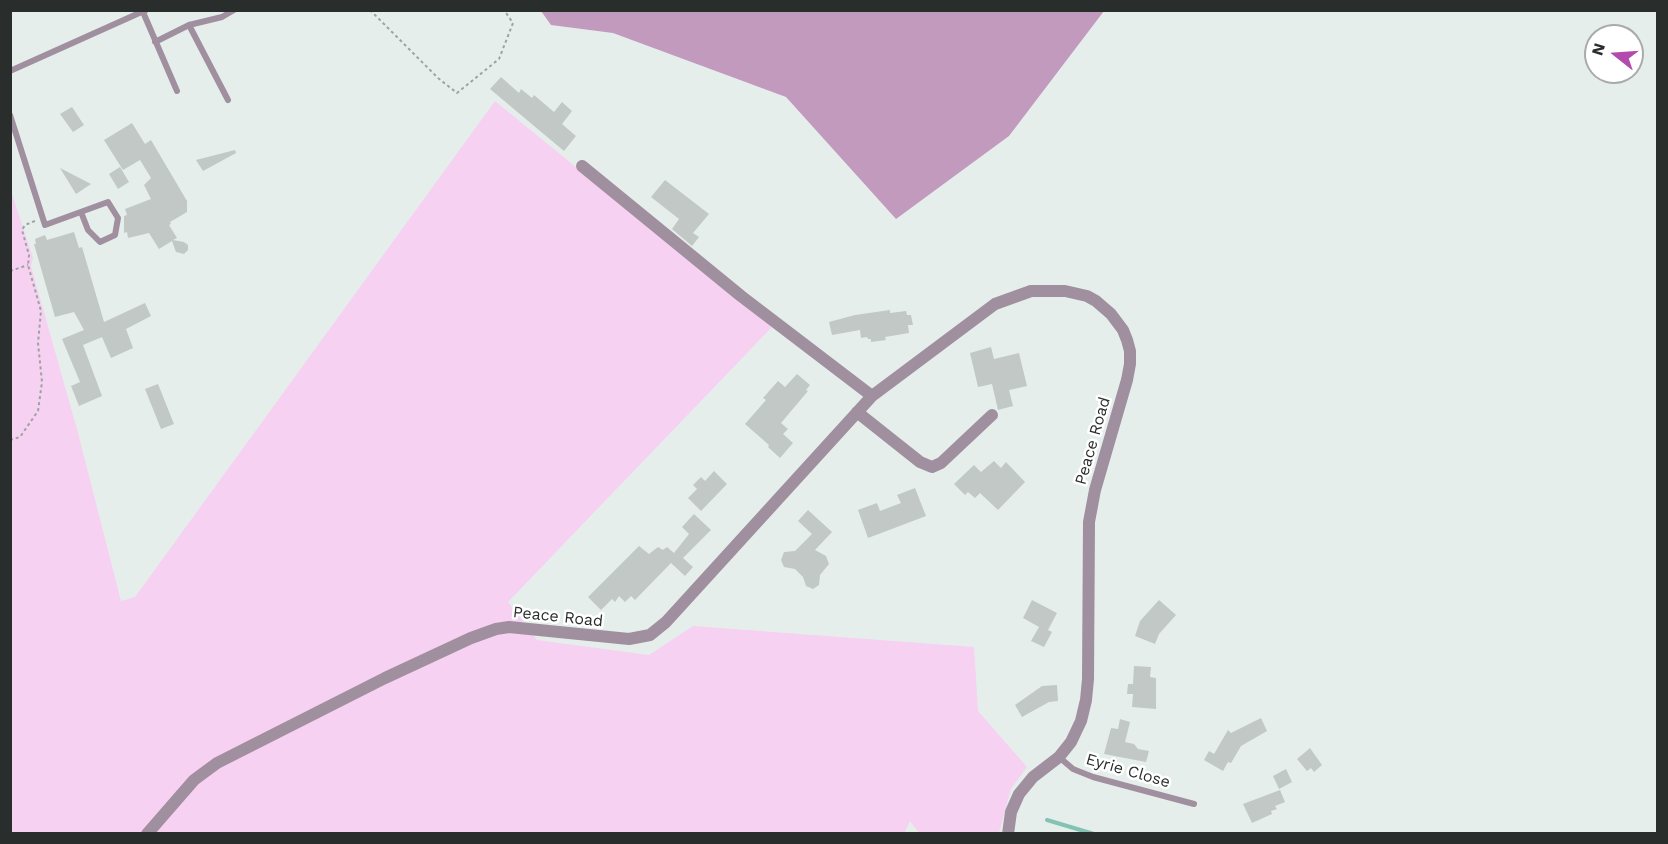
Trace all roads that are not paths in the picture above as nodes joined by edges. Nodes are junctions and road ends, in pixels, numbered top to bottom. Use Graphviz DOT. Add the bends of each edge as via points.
graph roads {
  1 [pos="234,10"];
  2 [pos="144,11"];
  3 [pos="189,25"];
  4 [pos="155,42"];
  5 [pos="10,71"];
  6 [pos="177,91"];
  7 [pos="228,100"];
  8 [pos="10,116"];
  9 [pos="582,166"];
  10 [pos="81,212"];
  11 [pos="872,396"];
  12 [pos="857,412"];
  13 [pos="992,415"];
  14 [pos="1059,757"];
  15 [pos="1194,804"];
  16 [pos="147,834"];
  17 [pos="1008,834"];
  1 -- 3 [label="lane"];
  2 -- 4 [label="lane"];
  2 -- 5 [label="lane"];
  3 -- 4 [label="lane"];
  3 -- 7 [label="lane"];
  4 -- 6 [label="lane"];
  8 -- 10 [label="lane" via="45,225"];
  9 -- 11 [label="street" via="741,296"];
  10 -- 10 [label="lane" via="88,230 100,242 114,235 118,218 108,202"];
  11 -- 12 [label="street, Peace Road"];
  11 -- 14 [label="street, Peace Road" via="995,304 1031,291 1065,291 1087,296 1111,314 1123,330 1130,351 1127,380 1089,522 1086,700 1076,732"];
  12 -- 13 [label="street" via="920,462 932,466 941,463"];
  12 -- 16 [label="street, Peace Road" via="651,635 628,639 508,627 471,638 218,763 194,780"];
  14 -- 15 [label="lane, Eyrie Close" via="1073,769 1093,777"];
  14 -- 17 [label="street, Peace Road" via="1019,794"];
}
